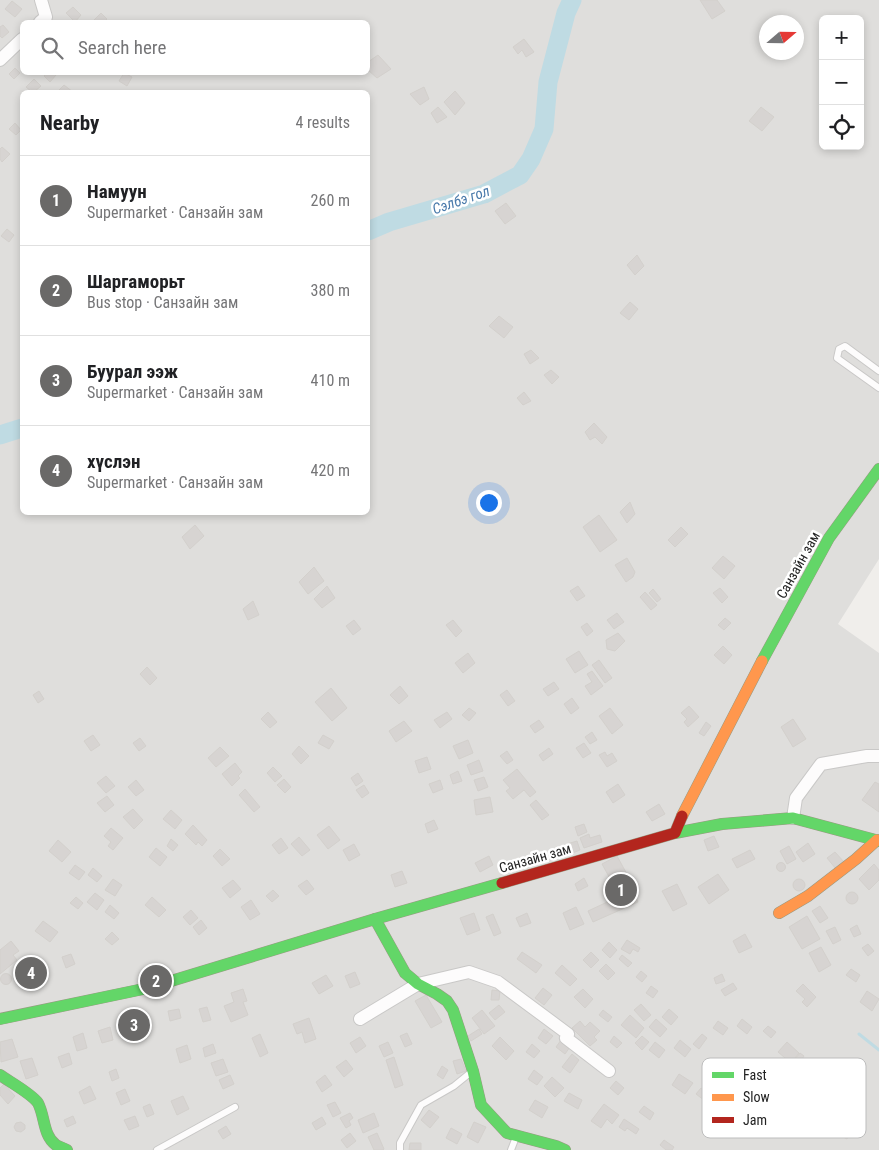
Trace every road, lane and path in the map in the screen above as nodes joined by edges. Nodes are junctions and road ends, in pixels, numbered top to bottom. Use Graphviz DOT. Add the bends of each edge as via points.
graph roads {
  1 [pos="41,0"];
  2 [pos="42,20"];
  3 [pos="20,41"];
  4 [pos="0,60"];
  5 [pos="879,372"];
  6 [pos="879,388"];
  7 [pos="879,469"];
  8 [pos="879,756"];
  9 [pos="792,818"];
  10 [pos="674,833"];
  11 [pos="878,840"];
  12 [pos="779,913"];
  13 [pos="375,919"];
  14 [pos="418,984"];
  15 [pos="360,1019"];
  16 [pos="0,1020"];
  17 [pos="473,1071"];
  18 [pos="609,1071"];
  19 [pos="0,1075"];
  20 [pos="235,1107"];
  21 [pos="517,1136"];
  22 [pos="558,1149"];
  23 [pos="67,1150"];
  24 [pos="157,1150"];
  25 [pos="400,1150"];
  26 [pos="511,1150"];
  1 -- 2 [label="street" via="46,17"];
  3 -- 4 [label="street"];
  5 -- 6 [label="lane" via="845,346 839,349 837,358"];
  7 -- 10 [label="main road, Санзайн зам" via="830,538"];
  8 -- 9 [label="street" via="821,764 796,798"];
  9 -- 10 [label="main road" via="722,824"];
  9 -- 11 [label="main road"];
  10 -- 13 [label="main road, Санзайн зам"];
  11 -- 12 [label="main road" via="808,896"];
  13 -- 14 [label="main road" via="405,973"];
  13 -- 16 [label="main road, Санзайн зам" via="148,988"];
  14 -- 15 [label="street"];
  14 -- 17 [label="main road" via="438,994 453,1010"];
  14 -- 18 [label="street" via="469,972 498,982 568,1034 566,1038"];
  17 -- 21 [label="main road" via="482,1105 507,1133"];
  17 -- 25 [label="lane" via="421,1106 400,1143"];
  19 -- 23 [label="main road" via="39,1102 49,1135 55,1144"];
  20 -- 24 [label="lane"];
  21 -- 22 [label="main road"];
  21 -- 26 [label="lane"];
}
